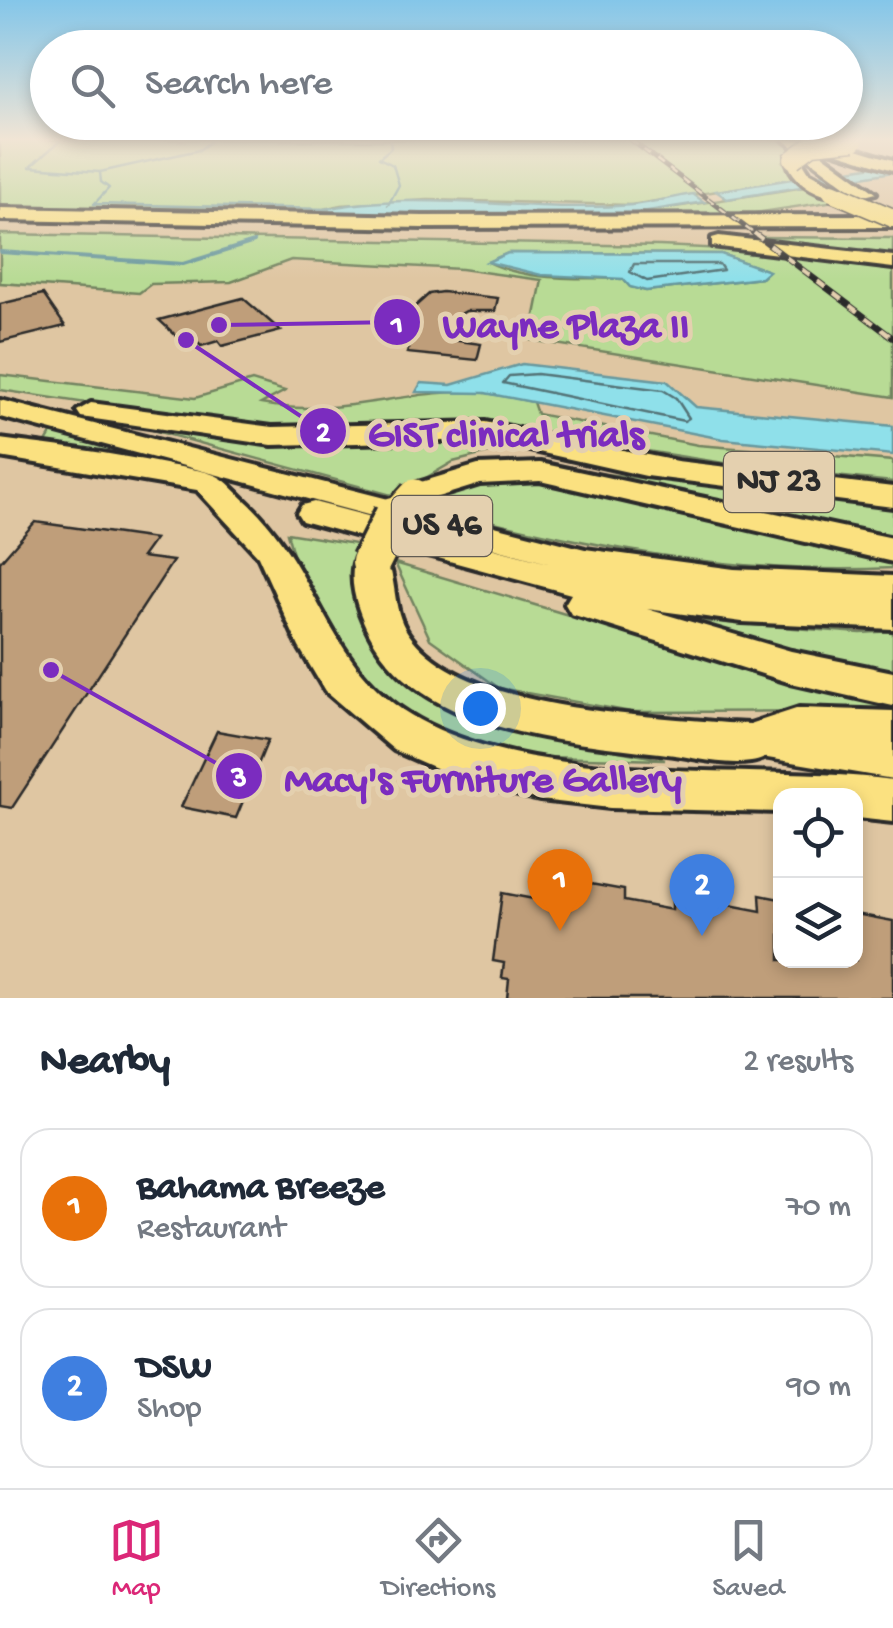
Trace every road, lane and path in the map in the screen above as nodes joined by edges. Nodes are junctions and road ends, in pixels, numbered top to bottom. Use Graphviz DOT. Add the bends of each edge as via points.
graph roads {
  1 [pos="829,187"];
  2 [pos="879,190"];
  3 [pos="893,208"];
  4 [pos="0,214"];
  5 [pos="893,219"];
  6 [pos="661,222"];
  7 [pos="0,226"];
  8 [pos="893,232"];
  9 [pos="435,233"];
  10 [pos="893,262"];
  11 [pos="0,398"];
  12 [pos="0,408"];
  13 [pos="0,448"];
  14 [pos="665,467"];
  15 [pos="208,483"];
  16 [pos="415,494"];
  17 [pos="893,497"];
  18 [pos="893,550"];
  19 [pos="500,569"];
  20 [pos="893,589"];
  21 [pos="893,614"];
  22 [pos="893,689"];
  23 [pos="893,729"];
  24 [pos="754,743"];
  25 [pos="893,762"];
  26 [pos="893,801"];
  1 -- 5 [label="highway, bridge"];
  2 -- 3 [label="highway"];
  2 -- 6 [label="highway" via="786,215"];
  4 -- 6 [label="highway"];
  5 -- 6 [label="highway"];
  7 -- 9 [label="highway"];
  8 -- 9 [label="highway"];
  9 -- 10 [label="highway" via="751,244"];
  11 -- 14 [label="highway" via="272,436 486,431"];
  12 -- 20 [label="highway, US 46" via="585,561 734,582"];
  13 -- 15 [label="highway, US 46"];
  14 -- 16 [label="highway, NJ 23" via="501,461 445,475"];
  14 -- 17 [label="highway, NJ 23"];
  15 -- 19 [label="highway, US 46"];
  15 -- 26 [label="highway" via="278,559 309,634 334,673 376,714 432,748 495,771 568,783 812,790"];
  16 -- 18 [label="highway" via="478,475 540,472"];
  16 -- 24 [label="highway, NJ 23, bridge" via="386,525 370,562 373,602 393,642 423,671 460,694 566,726"];
  19 -- 21 [label="highway, US 46" via="690,603"];
  19 -- 22 [label="highway" via="523,586 750,656"];
  23 -- 24 [label="highway" via="783,728"];
  24 -- 25 [label="main road, NJ 23"];
}
